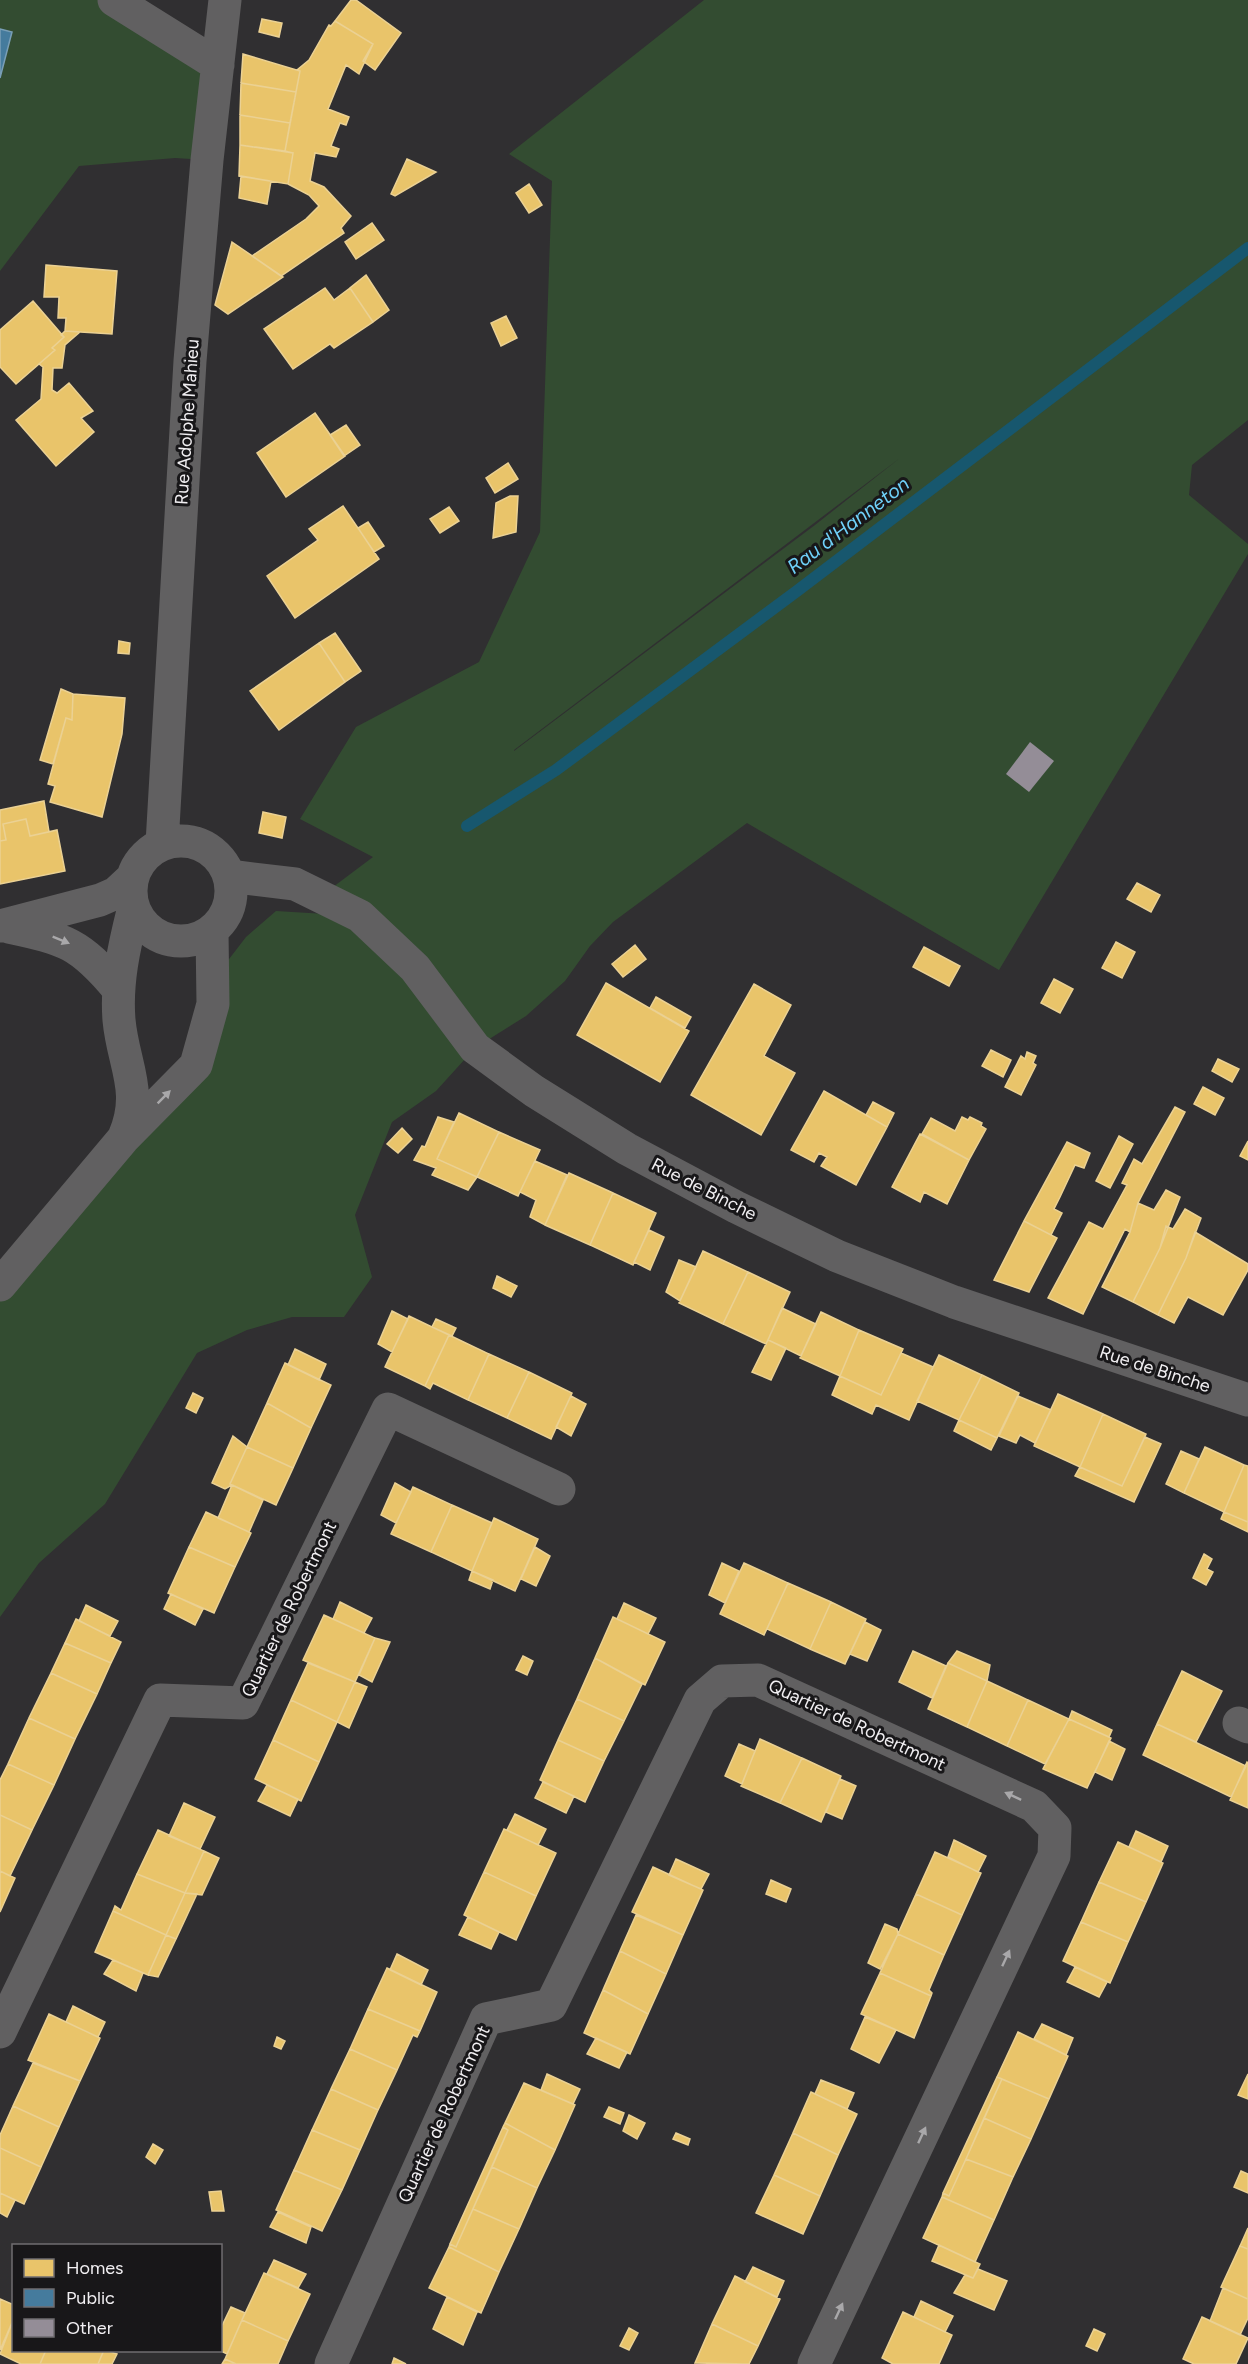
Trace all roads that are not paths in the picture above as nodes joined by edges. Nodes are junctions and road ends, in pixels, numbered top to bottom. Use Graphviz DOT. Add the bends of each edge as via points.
graph roads {
  1 [pos="114,0"];
  2 [pos="225,0"];
  3 [pos="218,65"];
  4 [pos="162,844"];
  5 [pos="229,876"];
  6 [pos="131,879"];
  7 [pos="133,911"];
  8 [pos="2,926"];
  9 [pos="212,932"];
  10 [pos="118,989"];
  11 [pos="123,1139"];
  12 [pos="0,1285"];
  13 [pos="1248,1400"];
  14 [pos="559,1489"];
  15 [pos="0,2032"];
  16 [pos="331,2364"];
  17 [pos="814,2364"];
  1 -- 3 [label="street"];
  2 -- 3 [label="street, Rue Adolphe Mahieu"];
  3 -- 4 [label="street, Rue Adolphe Mahieu" via="190,361"];
  4 -- 5 [label="street" via="195,843 210,850"];
  4 -- 6 [label="street" via="148,852"];
  5 -- 9 [label="street" via="229,907"];
  5 -- 13 [label="street, Rue de Binche" via="295,884 360,916 416,968 475,1048 534,1091 627,1149 736,1207 837,1256 954,1302"];
  6 -- 7 [label="street"];
  6 -- 8 [label="street" via="116,893 100,900"];
  7 -- 9 [label="street" via="139,921 162,938 196,940"];
  7 -- 10 [label="street"];
  8 -- 10 [label="street, one-way" via="59,938 95,961"];
  11 -- 9 [label="street, one-way" via="196,1065 213,1004"];
  10 -- 11 [label="street" via="119,1022 134,1088 132,1119"];
  11 -- 12 [label="street"];
  14 -- 15 [label="street, Quartier de Robertmont" via="388,1409 243,1703 160,1700"];
  17 -- 16 [label="street, Quartier de Robertmont, one-way" via="1054,1856 1055,1828 1034,1806 758,1680 722,1681 700,1700 551,2005 486,2019"];
}
